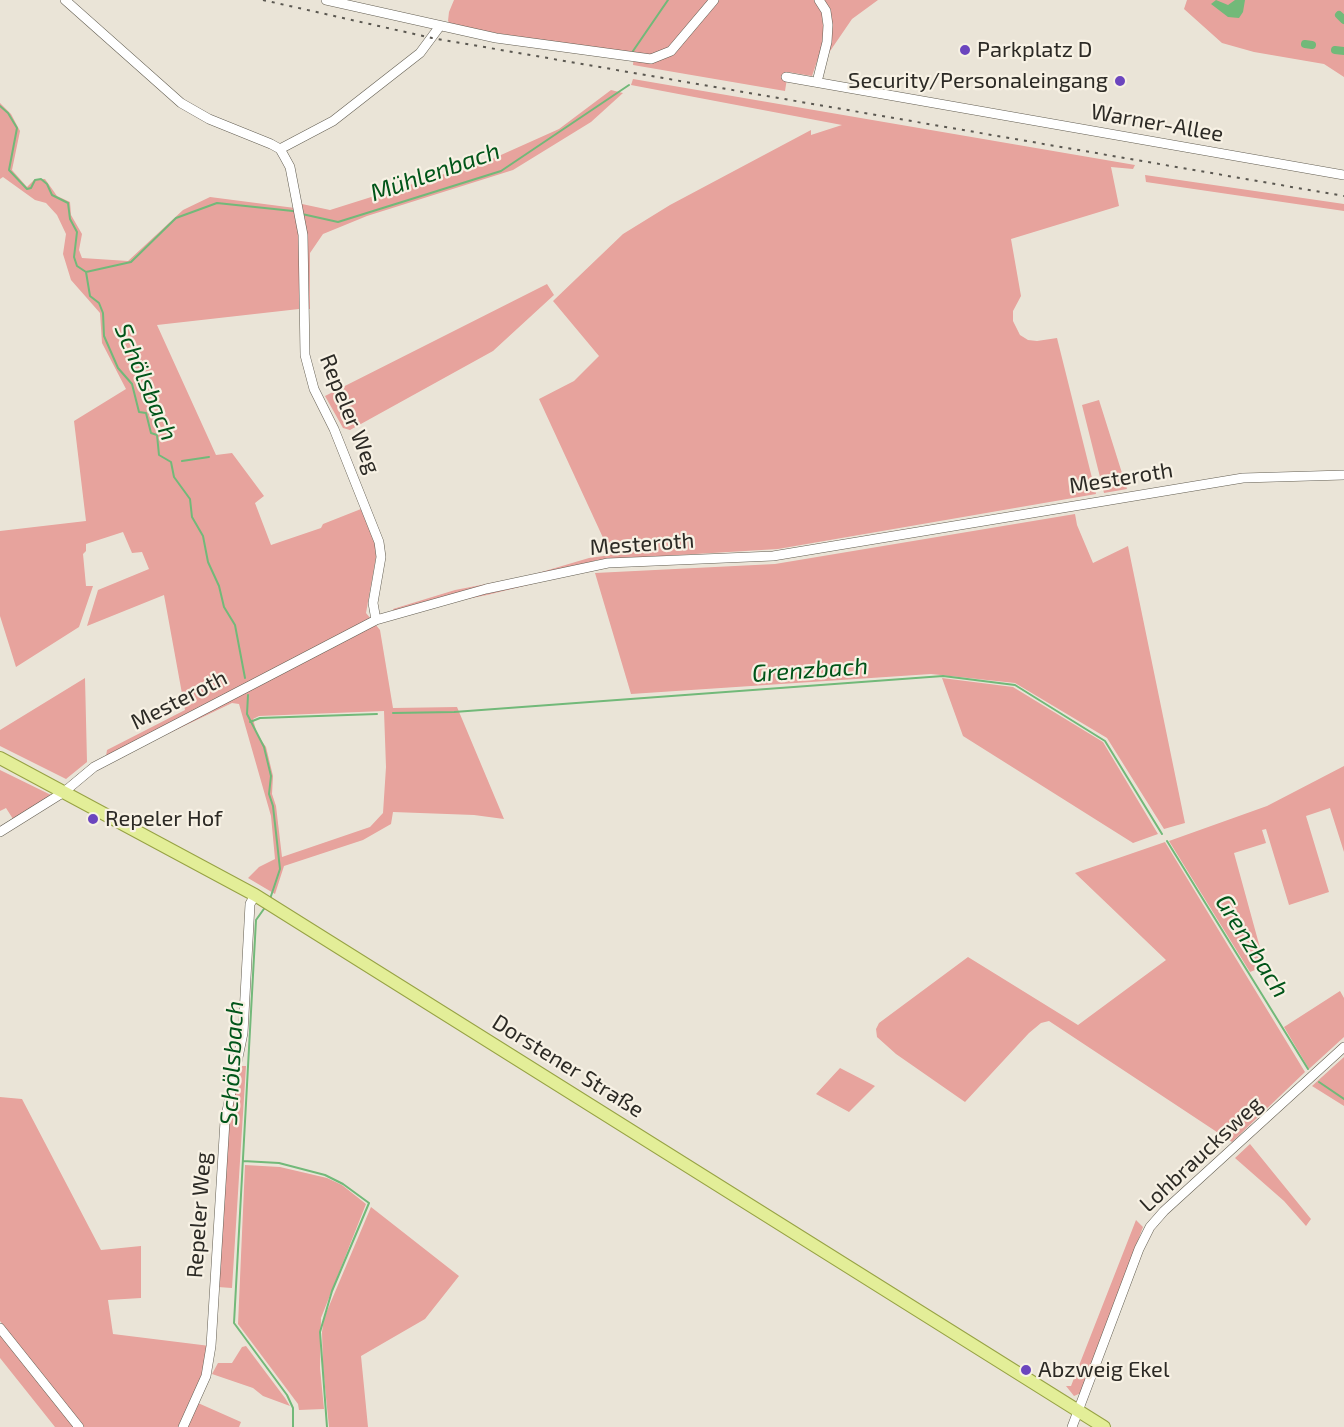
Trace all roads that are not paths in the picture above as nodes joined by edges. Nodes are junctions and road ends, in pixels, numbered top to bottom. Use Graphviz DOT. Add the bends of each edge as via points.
graph roads {
  1 [pos="65,0"];
  2 [pos="326,0"];
  3 [pos="714,0"];
  4 [pos="819,0"];
  5 [pos="440,26"];
  6 [pos="786,77"];
  7 [pos="817,82"];
  8 [pos="280,149"];
  9 [pos="1344,175"];
  10 [pos="1344,476"];
  11 [pos="376,620"];
  12 [pos="0,758"];
  13 [pos="64,792"];
  14 [pos="0,832"];
  15 [pos="264,900"];
  16 [pos="1344,1047"];
  17 [pos="0,1328"];
  18 [pos="1078,1411"];
  19 [pos="79,1427"];
  20 [pos="183,1427"];
  21 [pos="1072,1427"];
  22 [pos="1104,1427"];
  1 -- 8 [label="street" via="181,103 209,120"];
  2 -- 5 [label="street"];
  3 -- 5 [label="street" via="671,51 651,59 496,38"];
  4 -- 7 [label="street" via="826,10 828,25"];
  5 -- 8 [label="street" via="420,53 333,121"];
  6 -- 7 [label="street, Warner-Allee"];
  7 -- 9 [label="street, Warner-Allee"];
  8 -- 11 [label="street, Repeler Weg" via="290,167 303,235 305,355 314,389 380,542 373,603"];
  10 -- 11 [label="street, Mesteroth" via="1243,478 772,556 608,563 486,589"];
  11 -- 13 [label="street, Mesteroth" via="94,766"];
  12 -- 13 [label="main road, Dorstener Straße"];
  13 -- 14 [label="street, Mesteroth"];
  13 -- 15 [label="main road, Dorstener Straße"];
  15 -- 18 [label="main road, Dorstener Straße"];
  15 -- 20 [label="street, Repeler Weg" via="250,904 243,1033 225,1121 211,1346 206,1376"];
  16 -- 18 [label="street, Lohbraucksweg" via="1150,1227"];
  17 -- 19 [label="street"];
  18 -- 21 [label="street, Lohbraucksweg"];
  18 -- 22 [label="main road, Dorstener Straße"];
}
